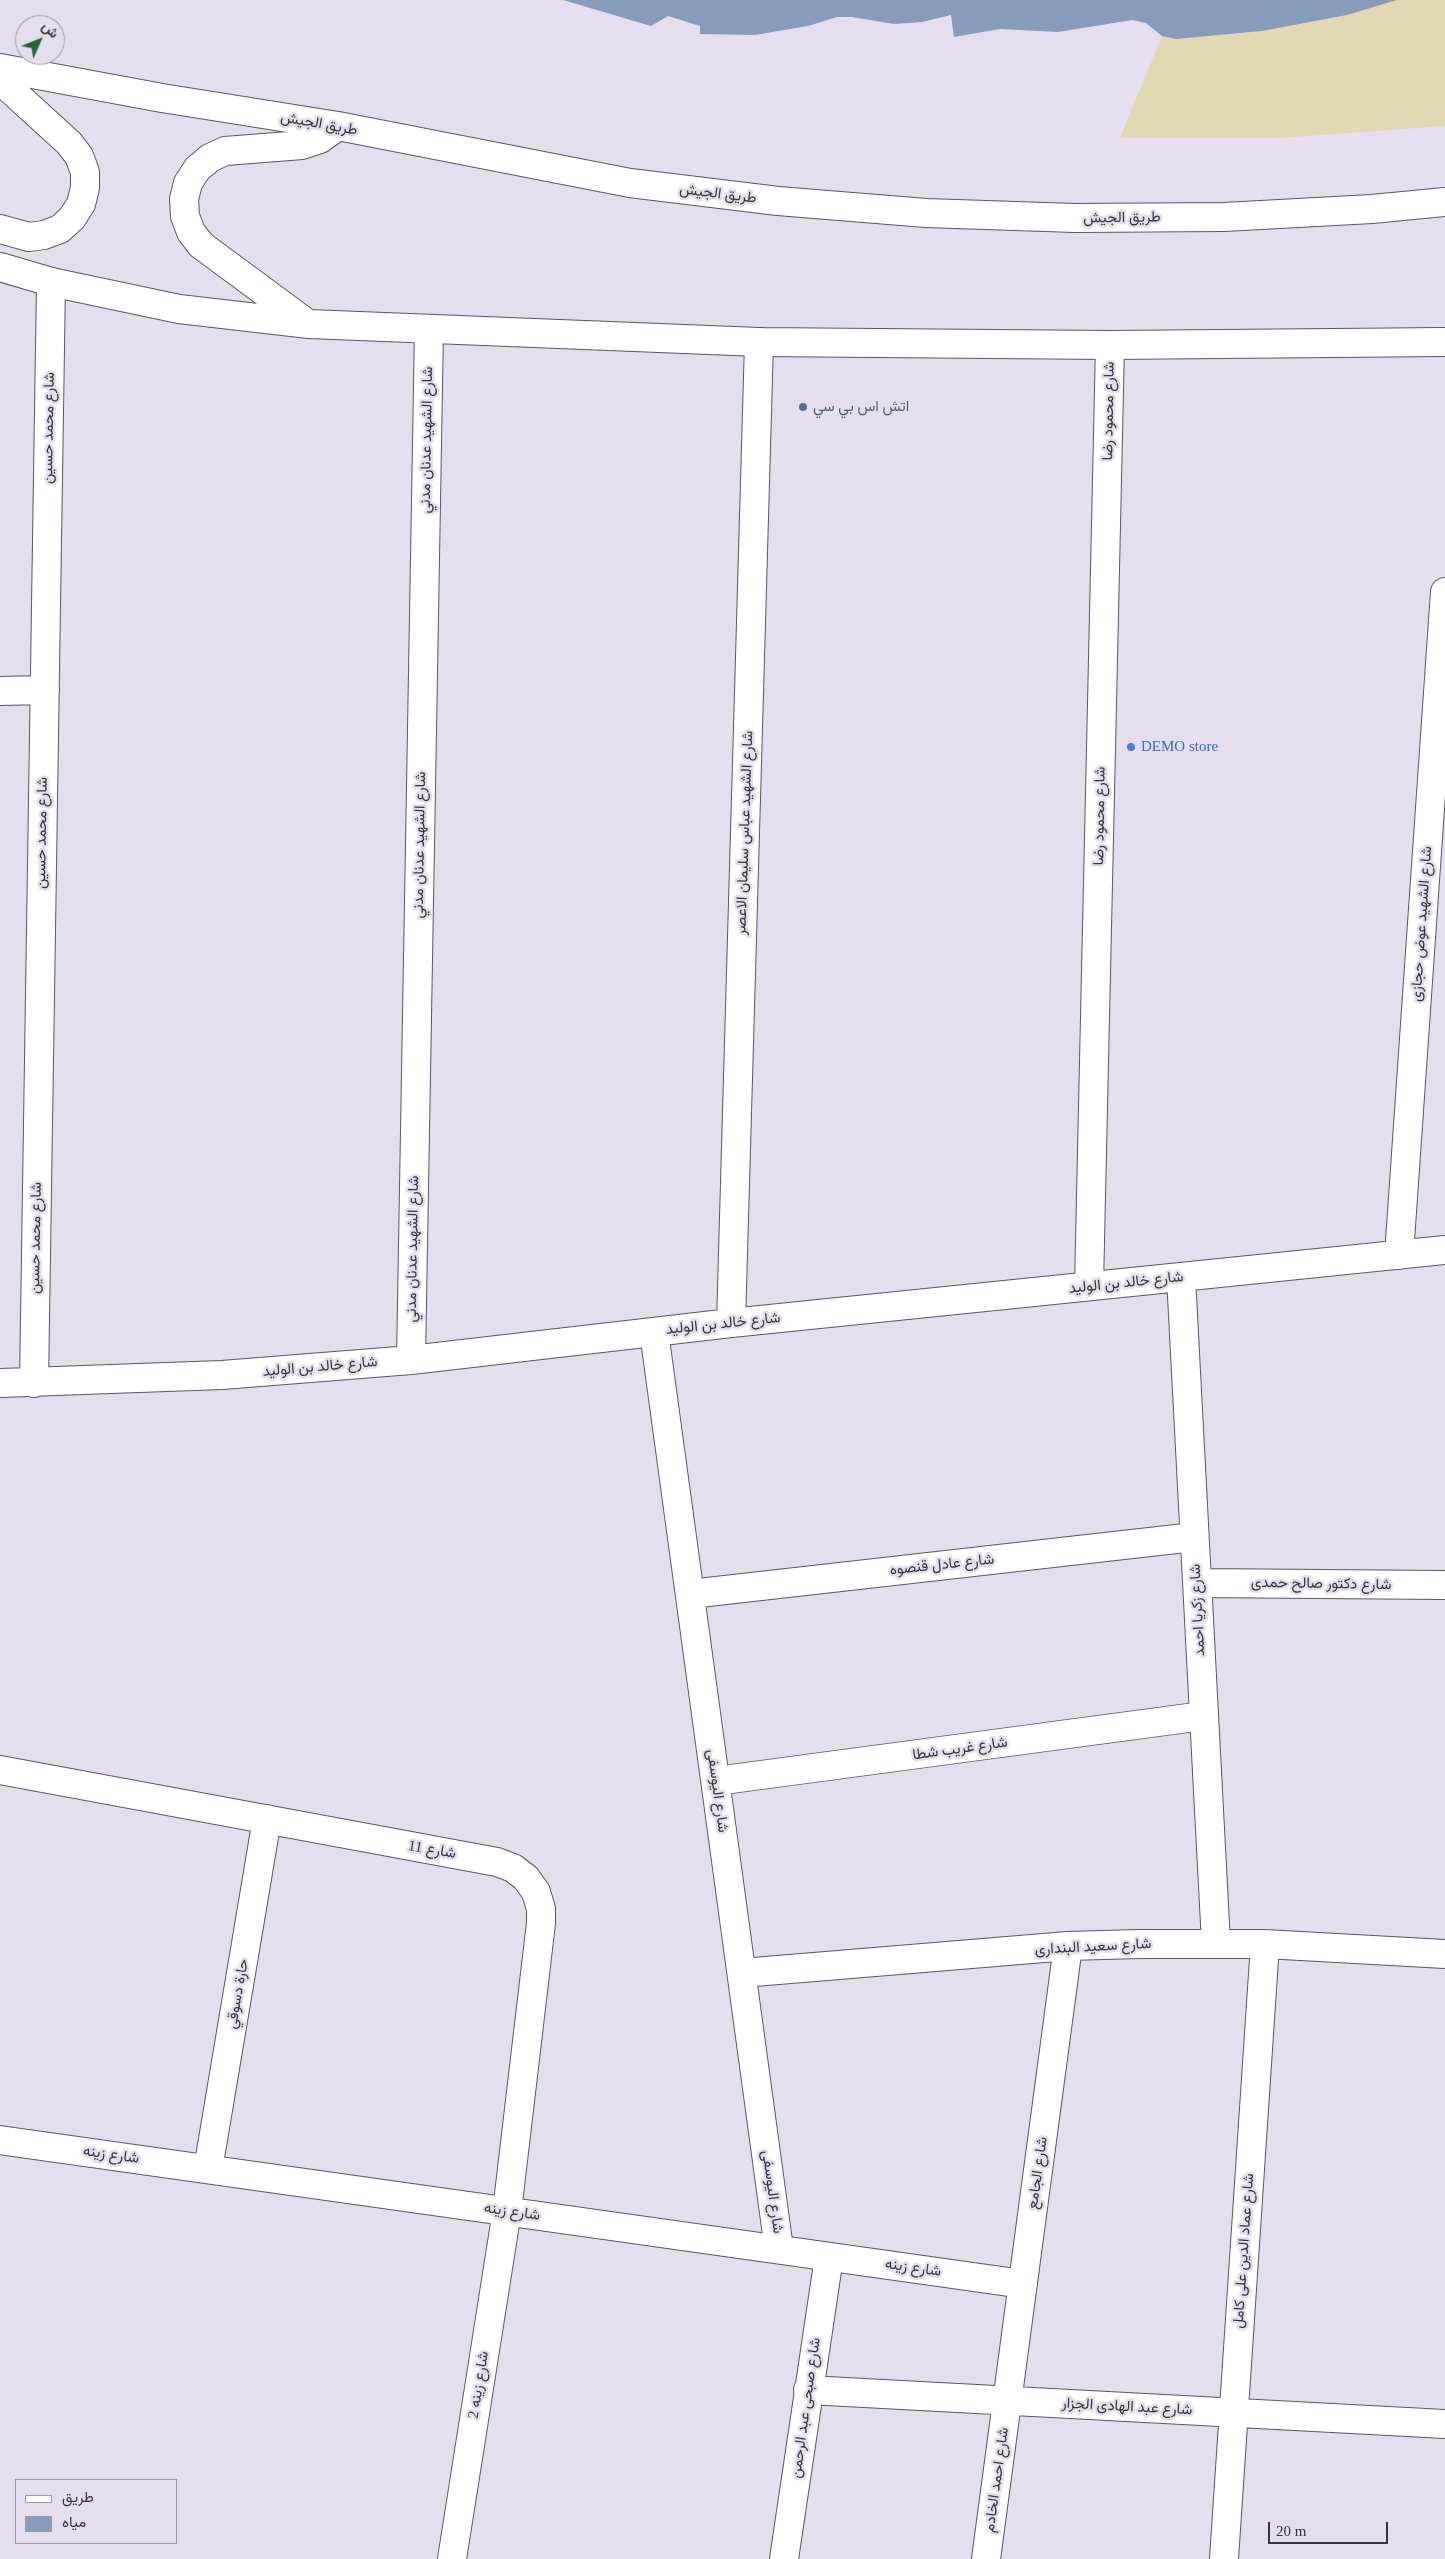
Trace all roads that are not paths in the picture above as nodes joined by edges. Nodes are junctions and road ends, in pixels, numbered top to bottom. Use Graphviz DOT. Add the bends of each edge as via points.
graph roads {
  1 [pos="0,68"];
  2 [pos="0,80"];
  3 [pos="338,126"];
  4 [pos="1445,202"];
  5 [pos="0,229"];
  6 [pos="0,267"];
  7 [pos="51,282"];
  8 [pos="309,324"];
  9 [pos="429,329"];
  10 [pos="760,342"];
  11 [pos="1445,342"];
  12 [pos="1110,345"];
  13 [pos="1445,592"];
  14 [pos="44,690"];
  15 [pos="0,691"];
  16 [pos="1445,1250"];
  17 [pos="1399,1255"];
  18 [pos="1181,1277"];
  19 [pos="1089,1286"];
  20 [pos="731,1323"];
  21 [pos="654,1332"];
  22 [pos="411,1360"];
  23 [pos="0,1383"];
  24 [pos="34,1383"];
  25 [pos="1194,1537"];
  26 [pos="1197,1582"];
  27 [pos="1445,1585"];
  28 [pos="690,1594"];
  29 [pos="1204,1716"];
  30 [pos="0,1770"];
  31 [pos="716,1781"];
  32 [pos="267,1820"];
  33 [pos="1216,1943"];
  34 [pos="1265,1944"];
  35 [pos="1068,1946"];
  36 [pos="1445,1954"];
  37 [pos="742,1973"];
  38 [pos="0,2140"];
  39 [pos="208,2169"];
  40 [pos="507,2211"];
  41 [pos="779,2249"];
  42 [pos="829,2257"];
  43 [pos="1023,2284"];
  44 [pos="808,2390"];
  45 [pos="1008,2400"];
  46 [pos="1233,2413"];
  47 [pos="1445,2424"];
  48 [pos="452,2559"];
  49 [pos="784,2559"];
  50 [pos="986,2559"];
  51 [pos="1224,2559"];
  1 -- 3 [label="main road, طريق الجيش"];
  2 -- 5 [label="main road" via="70,143 85,172 85,188 81,204 60,229 28,237"];
  3 -- 4 [label="main road, طريق الجيش" via="630,183 778,202 926,213 1075,218 1224,217"];
  3 -- 8 [label="main road" via="320,139 302,146 225,151 210,158 192,176 184,199 185,216 191,232 202,245"];
  6 -- 7 [label="main road"];
  7 -- 8 [label="main road" via="179,309"];
  7 -- 14 [label="main road, شارع محمد حسين"];
  8 -- 9 [label="main road"];
  9 -- 10 [label="main road"];
  9 -- 22 [label="main road, شارع الشهيد عدنان مدني"];
  10 -- 12 [label="main road"];
  10 -- 20 [label="main road, شارع الشهيد عباس سليمان الاعصر"];
  11 -- 12 [label="main road"];
  12 -- 19 [label="main road, شارع محمود رضا"];
  13 -- 17 [label="main road, شارع الشهيد عوض حجازى"];
  14 -- 15 [label="main road"];
  14 -- 24 [label="main road, شارع محمد حسين"];
  16 -- 17 [label="main road, شارع خالد بن الوليد"];
  17 -- 18 [label="main road, شارع خالد بن الوليد"];
  18 -- 19 [label="main road, شارع خالد بن الوليد"];
  18 -- 25 [label="main road, شارع زكريا احمد"];
  19 -- 20 [label="main road, شارع خالد بن الوليد"];
  20 -- 21 [label="main road, شارع خالد بن الوليد"];
  21 -- 22 [label="main road, شارع خالد بن الوليد"];
  21 -- 28 [label="main road, شارع اليوسفى"];
  22 -- 24 [label="main road, شارع خالد بن الوليد" via="222,1375"];
  23 -- 24 [label="main road, شارع خالد بن الوليد"];
  25 -- 26 [label="main road, شارع زكريا احمد"];
  25 -- 28 [label="main road, شارع عادل قنصوه"];
  26 -- 27 [label="main road, شارع دكتور صالح حمدى"];
  26 -- 29 [label="main road, شارع زكريا احمد"];
  28 -- 31 [label="main road, شارع اليوسفى"];
  29 -- 31 [label="main road, شارع غريب شطا"];
  29 -- 33 [label="main road, شارع زكريا احمد"];
  30 -- 32 [label="main road, شارع 11"];
  31 -- 37 [label="main road, شارع اليوسفى"];
  32 -- 39 [label="main road, حارة دسوقي"];
  32 -- 40 [label="main road, شارع 11" via="497,1862 526,1878 536,1892 541,1923"];
  33 -- 34 [label="main road, شارع سعيد البندارى"];
  33 -- 35 [label="main road, شارع سعيد البندارى"];
  34 -- 36 [label="main road, شارع سعيد البندارى"];
  34 -- 46 [label="main road, شارع عماد الدين على كامل"];
  35 -- 37 [label="main road, شارع سعيد البندارى"];
  35 -- 43 [label="main road, شارع الجامع"];
  37 -- 41 [label="main road, شارع اليوسفى"];
  38 -- 39 [label="main road, شارع زينه"];
  39 -- 40 [label="main road, شارع زينه"];
  40 -- 41 [label="main road, شارع زينه"];
  40 -- 48 [label="main road, شارع زينه 2"];
  41 -- 42 [label="main road, شارع زينه"];
  42 -- 43 [label="main road, شارع زينه"];
  42 -- 44 [label="main road, شارع صبحى عبد الرحمن"];
  43 -- 45 [label="main road, شارع الجامع"];
  44 -- 45 [label="main road, شارع عبد الهادى الجزار"];
  44 -- 49 [label="main road, شارع صبحى عبد الرحمن"];
  45 -- 46 [label="main road, شارع عبد الهادى الجزار"];
  45 -- 50 [label="main road, شارع احمد الخادم"];
  46 -- 47 [label="main road, شارع عبد الهادى الجزار"];
  46 -- 51 [label="main road, شارع عماد الدين على كامل"];
}
